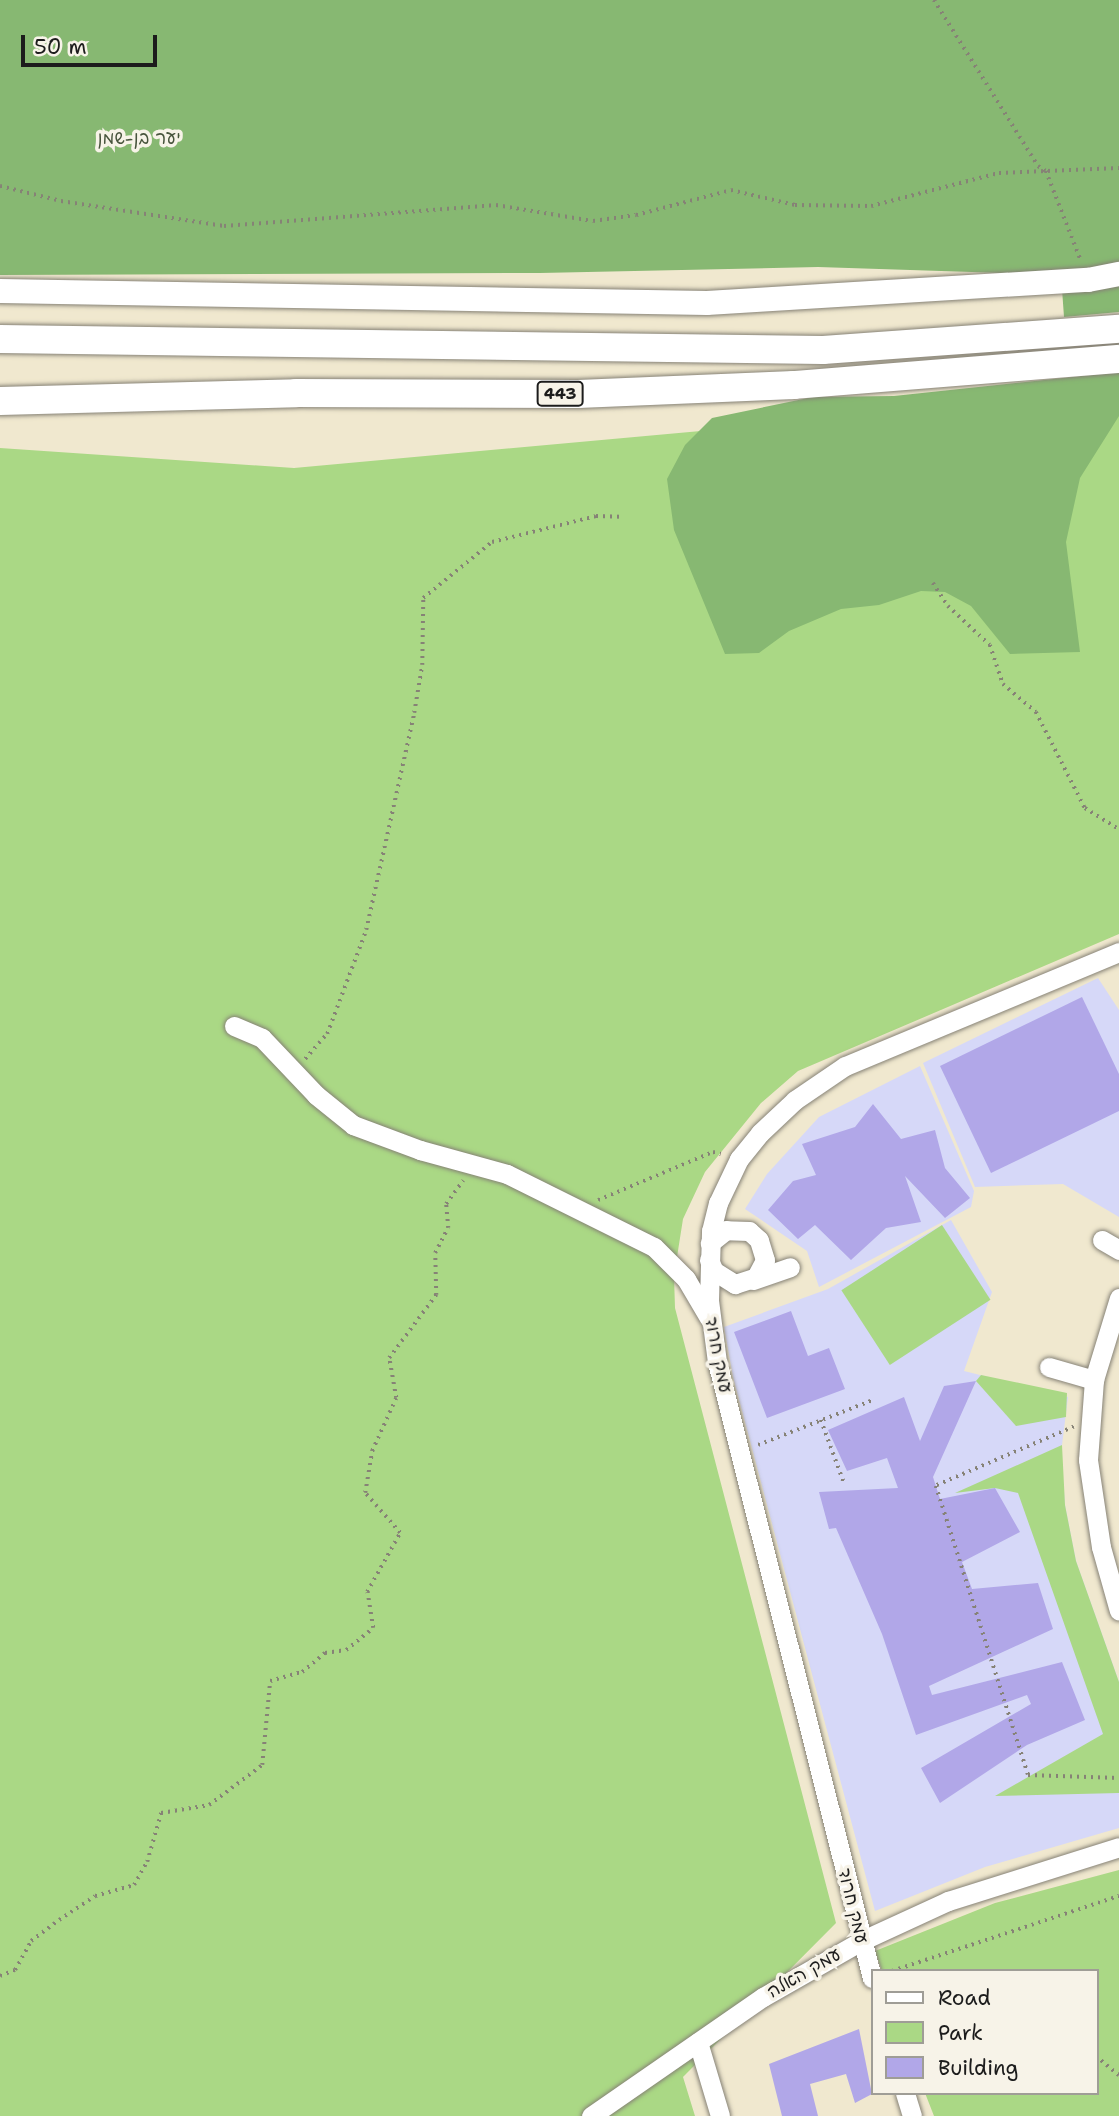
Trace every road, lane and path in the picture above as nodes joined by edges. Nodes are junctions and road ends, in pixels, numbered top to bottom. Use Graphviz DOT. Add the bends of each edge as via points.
graph roads {
  1 [pos="934,0"];
  2 [pos="1119,168"];
  3 [pos="1046,171"];
  4 [pos="0,186"];
  5 [pos="1119,274"];
  6 [pos="1088,280"];
  7 [pos="0,291"];
  8 [pos="1119,329"];
  9 [pos="0,339"];
  10 [pos="1119,359"];
  11 [pos="0,401"];
  12 [pos="621,517"];
  13 [pos="933,583"];
  14 [pos="1119,829"];
  15 [pos="1119,952"];
  16 [pos="234,1027"];
  17 [pos="294,1071"];
  18 [pos="738,1159"];
  19 [pos="475,1165"];
  20 [pos="580,1206"];
  21 [pos="710,1252"];
  22 [pos="790,1267"];
  23 [pos="752,1281"];
  24 [pos="1119,1298"];
  25 [pos="710,1319"];
  26 [pos="1049,1367"];
  27 [pos="1094,1380"];
  28 [pos="873,1400"];
  29 [pos="821,1420"];
  30 [pos="1063,1432"];
  31 [pos="739,1452"];
  32 [pos="844,1483"];
  33 [pos="1119,1611"];
  34 [pos="1119,1778"];
  35 [pos="1119,1847"];
  36 [pos="1119,1896"];
  37 [pos="862,1941"];
  38 [pos="898,1969"];
  39 [pos="870,1971"];
  40 [pos="0,1976"];
  41 [pos="698,2042"];
  42 [pos="1098,2058"];
  43 [pos="1119,2075"];
  44 [pos="906,2095"];
  45 [pos="591,2116"];
  46 [pos="720,2116"];
  47 [pos="912,2116"];
  1 -- 3 [label="path" via="1038,166"];
  2 -- 3 [label="path"];
  3 -- 4 [label="path" via="999,173 871,206 795,205 731,190 636,215 593,221 496,205 224,226 61,201"];
  3 -- 6 [label="path"];
  5 -- 6 [label="main road"];
  6 -- 7 [label="main road" via="707,303"];
  8 -- 9 [label="highway" via="823,350"];
  10 -- 11 [label="highway, 443" via="794,386 578,394 296,393"];
  12 -- 17 [label="path" via="596,516 492,542 423,598 422,665 414,713 366,930 327,1034"];
  13 -- 14 [label="path" via="948,606 990,645 1003,684 1037,712 1085,808"];
  15 -- 18 [label="street, עמק חרוד" via="845,1066 795,1100"];
  16 -- 17 [label="street" via="262,1038"];
  17 -- 19 [label="street" via="353,1125"];
  18 -- 20 [label="path" via="713,1152"];
  18 -- 21 [label="street, עמק חרוד" via="718,1203"];
  19 -- 20 [label="street"];
  19 -- 40 [label="path" via="446,1204 448,1228 435,1253 436,1295 389,1358 396,1398 372,1451 366,1493 400,1533 368,1592 373,1628 346,1650 325,1653 302,1672 270,1681 262,1765 209,1805 161,1813 147,1862 134,1885 95,1896 59,1920 31,1941 15,1970"];
  20 -- 25 [label="street" via="654,1247 686,1279"];
  21 -- 23 [label="street" via="713,1271 728,1282"];
  21 -- 23 [label="street" via="732,1229 748,1231 759,1240 765,1260"];
  21 -- 25 [label="street, עמק חרוד"];
  22 -- 23 [label="street"];
  24 -- 27 [label="street"];
  25 -- 31 [label="street, עמק חרוד"];
  26 -- 27 [label="street"];
  27 -- 33 [label="street" via="1088,1421 1089,1473 1101,1547"];
  28 -- 29 [label="path"];
  29 -- 31 [label="path"];
  29 -- 32 [label="path"];
  30 -- 34 [label="path" via="936,1486 1028,1775"];
  31 -- 37 [label="street, עמק חרוד"];
  35 -- 37 [label="street, עמק האלה" via="959,1897"];
  36 -- 38 [label="path"];
  37 -- 39 [label="street, עמק חרוד"];
  37 -- 41 [label="street, עמק האלה" via="764,1997"];
  41 -- 45 [label="street, עמק האלה"];
  41 -- 46 [label="street"];
  42 -- 43 [label="path"];
  44 -- 47 [label="street"];
}
